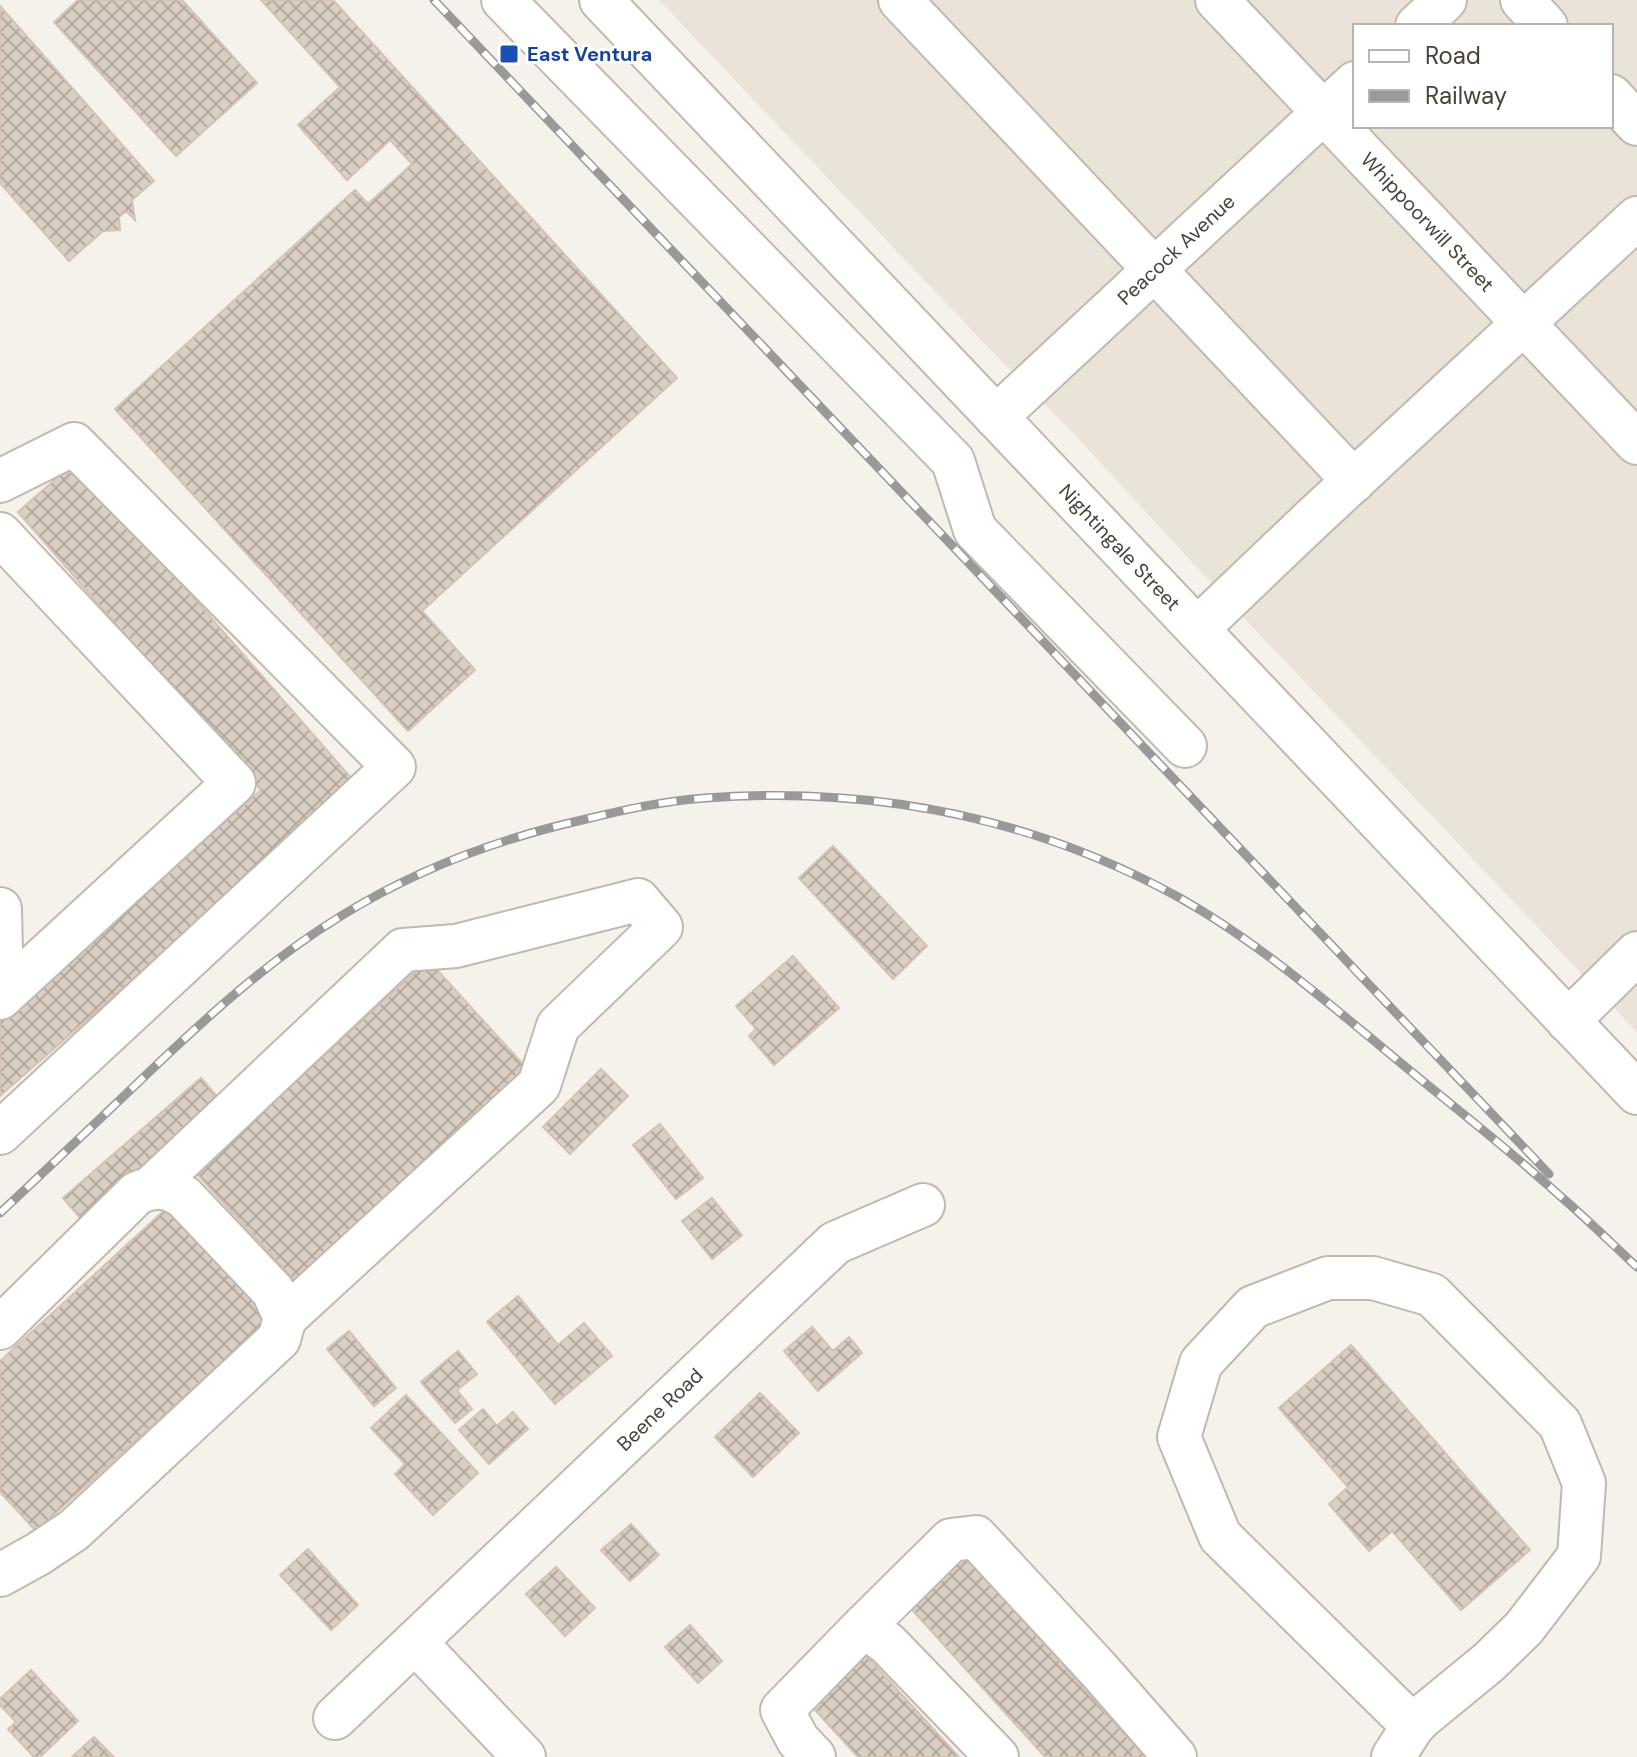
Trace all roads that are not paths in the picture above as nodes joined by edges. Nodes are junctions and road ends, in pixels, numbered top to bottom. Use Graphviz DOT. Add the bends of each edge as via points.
graph roads {
  1 [pos="503,0"];
  2 [pos="601,0"];
  3 [pos="900,0"];
  4 [pos="1217,0"];
  5 [pos="1445,0"];
  6 [pos="1522,0"];
  7 [pos="1419,24"];
  8 [pos="1544,24"];
  9 [pos="1353,85"];
  10 [pos="1613,98"];
  11 [pos="1324,112"];
  12 [pos="1637,124"];
  13 [pos="1637,218"];
  14 [pos="1155,269"];
  15 [pos="1524,324"];
  16 [pos="996,417"];
  17 [pos="1637,443"];
  18 [pos="0,481"];
  19 [pos="1354,481"];
  20 [pos="0,534"];
  21 [pos="1197,629"];
  22 [pos="1185,746"];
  23 [pos="0,909"];
  24 [pos="1637,953"];
  25 [pos="1,997"];
  26 [pos="1568,1021"];
  27 [pos="1637,1093"];
  28 [pos="0,1133"];
  29 [pos="152,1187"];
  30 [pos="923,1205"];
  31 [pos="285,1318"];
  32 [pos="0,1328"];
  33 [pos="0,1575"];
  34 [pos="864,1626"];
  35 [pos="415,1642"];
  36 [pos="335,1718"];
  37 [pos="1403,1741"];
  38 [pos="524,1757"];
  39 [pos="814,1757"];
  40 [pos="997,1757"];
  41 [pos="1175,1757"];
  1 -- 22 [label="street" via="953,461 975,530"];
  2 -- 16 [label="street, Nightingale Street"];
  3 -- 14 [label="street"];
  4 -- 11 [label="street, Whippoorwill Street"];
  5 -- 7 [label="street"];
  6 -- 8 [label="street"];
  9 -- 11 [label="street, Peacock Avenue"];
  10 -- 12 [label="street"];
  11 -- 14 [label="street, Peacock Avenue"];
  11 -- 15 [label="street, Whippoorwill Street"];
  13 -- 15 [label="street"];
  14 -- 16 [label="street, Peacock Avenue"];
  14 -- 19 [label="street"];
  15 -- 17 [label="street, Whippoorwill Street"];
  15 -- 19 [label="street"];
  16 -- 21 [label="street, Nightingale Street"];
  18 -- 28 [label="street" via="74,444 394,767"];
  19 -- 21 [label="street"];
  20 -- 25 [label="street" via="234,783"];
  21 -- 26 [label="street, Nightingale Street"];
  23 -- 25 [label="street"];
  24 -- 26 [label="street"];
  26 -- 27 [label="street, Nightingale Street"];
  29 -- 31 [label="street" via="184,1197 273,1291"];
  29 -- 31 [label="street" via="403,950 456,946 638,900 661,927 558,1026 539,1085"];
  29 -- 32 [label="street" via="137,1193"];
  30 -- 35 [label="street, Beene Road" via="835,1243"];
  31 -- 33 [label="street" via="279,1339 74,1530"];
  34 -- 39 [label="street" via="782,1710"];
  34 -- 40 [label="street" via="888,1644"];
  34 -- 41 [label="street" via="951,1540 976,1537"];
  35 -- 36 [label="street, Beene Road"];
  35 -- 38 [label="street"];
  37 -- 37 [label="street" via="1220,1536 1179,1437 1201,1363 1253,1307 1328,1278 1373,1278 1432,1295 1560,1424 1584,1483 1579,1556 1524,1628"];
}
